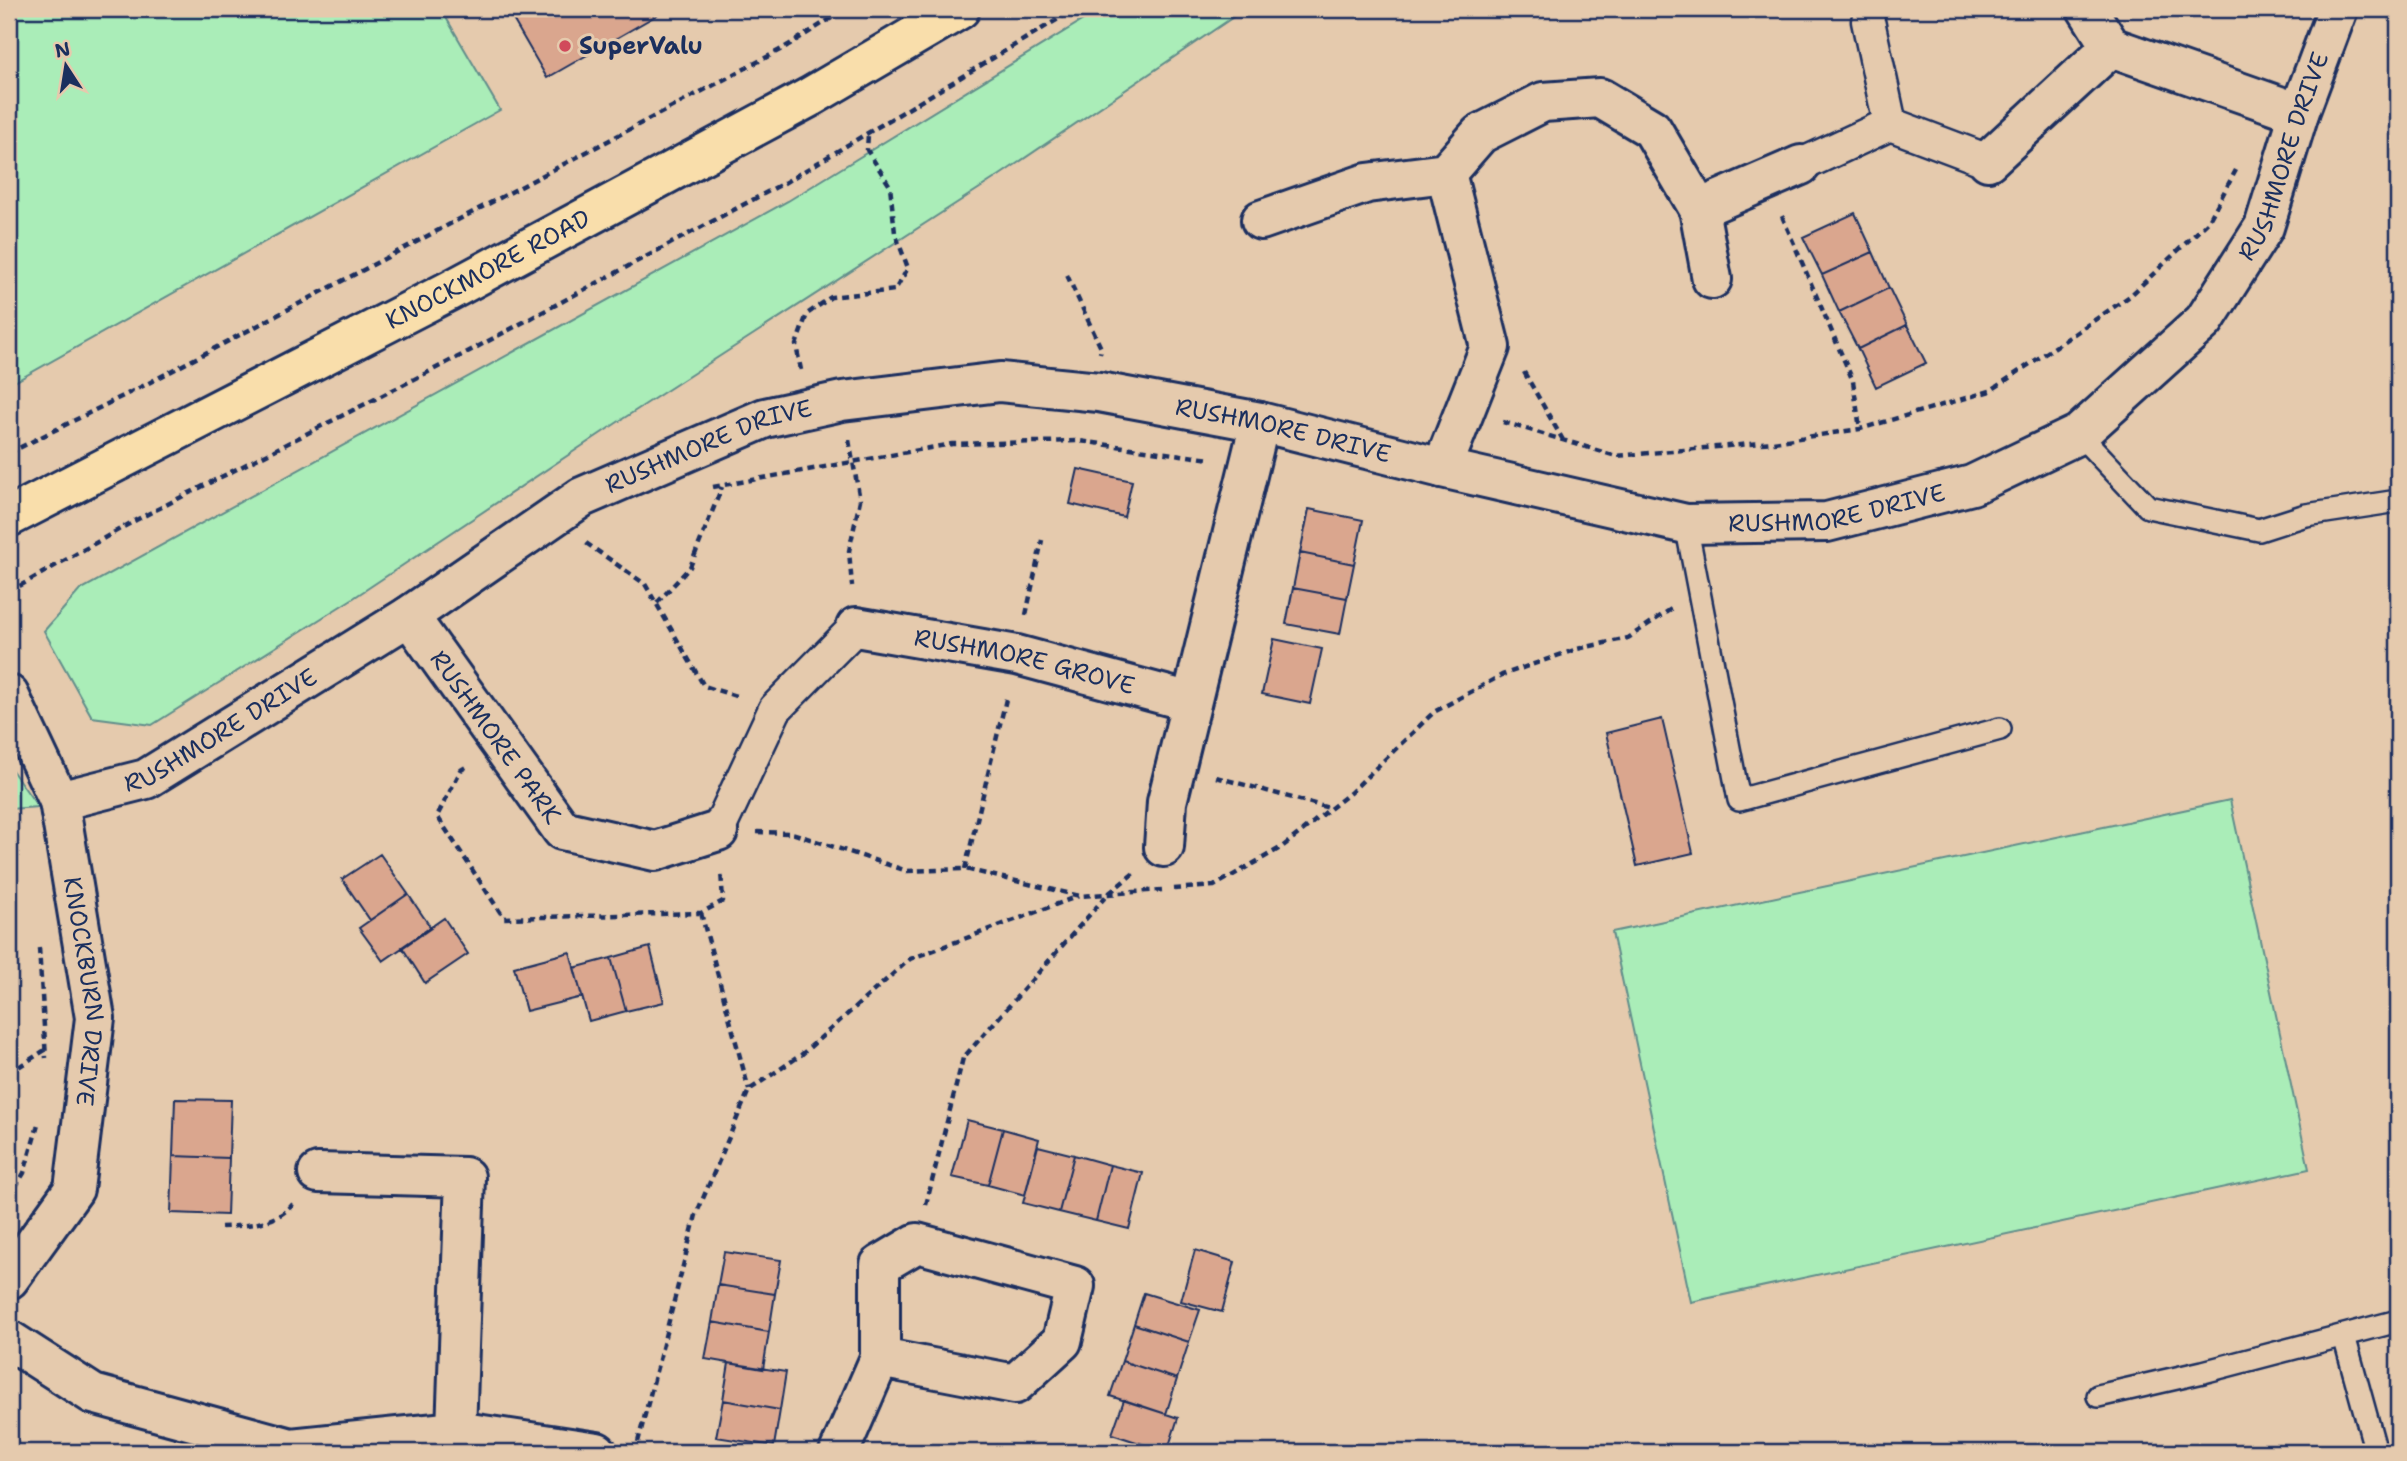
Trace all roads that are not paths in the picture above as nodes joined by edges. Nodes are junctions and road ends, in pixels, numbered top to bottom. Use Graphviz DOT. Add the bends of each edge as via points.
graph roads {
  1 [pos="2087,9"];
  2 [pos="2338,9"];
  3 [pos="946,12"];
  4 [pos="1868,21"];
  5 [pos="2110,47"];
  6 [pos="2299,113"];
  7 [pos="1890,124"];
  8 [pos="1988,161"];
  9 [pos="1801,165"];
  10 [pos="1446,173"];
  11 [pos="1699,209"];
  12 [pos="1261,220"];
  13 [pos="1712,279"];
  14 [pos="1260,422"];
  15 [pos="2079,434"];
  16 [pos="1441,468"];
  17 [pos="2398,501"];
  18 [pos="9,517"];
  19 [pos="1686,524"];
  20 [pos="410,616"];
  21 [pos="856,627"];
  22 [pos="9,695"];
  23 [pos="1191,702"];
  24 [pos="2000,729"];
  25 [pos="59,801"];
  26 [pos="718,831"];
  27 [pos="1164,847"];
  28 [pos="317,1173"];
  29 [pos="9,1279"];
  30 [pos="2398,1321"];
  31 [pos="2344,1336"];
  32 [pos="9,1340"];
  33 [pos="880,1358"];
  34 [pos="2098,1396"];
  35 [pos="456,1431"];
  36 [pos="291,1450"];
  37 [pos="597,1452"];
  38 [pos="839,1452"];
  39 [pos="2376,1452"];
  1 -- 5 [label="street"];
  2 -- 6 [label="street, RUSHMORE DRIVE"];
  3 -- 18 [label="main road, KNOCKMORE ROAD" via="810,97 473,279"];
  4 -- 7 [label="street"];
  5 -- 6 [label="street"];
  5 -- 8 [label="street"];
  6 -- 15 [label="street, RUSHMORE DRIVE" via="2264,227 2204,321"];
  7 -- 8 [label="street"];
  7 -- 9 [label="street"];
  9 -- 11 [label="street"];
  10 -- 11 [label="street" via="1480,134 1543,103 1600,98 1652,129"];
  10 -- 12 [label="street" via="1367,183"];
  10 -- 16 [label="street" via="1490,346"];
  11 -- 13 [label="street"];
  14 -- 16 [label="street, RUSHMORE DRIVE"];
  14 -- 20 [label="street, RUSHMORE DRIVE" via="1099,393 1000,382 825,404 765,418 582,497"];
  14 -- 23 [label="street"];
  15 -- 17 [label="lane" via="2148,507 2259,530 2306,515"];
  15 -- 19 [label="street, RUSHMORE DRIVE" via="1972,485 1827,522"];
  16 -- 19 [label="street, RUSHMORE DRIVE"];
  19 -- 24 [label="lane" via="1739,800"];
  20 -- 25 [label="street, RUSHMORE DRIVE" via="146,779"];
  20 -- 26 [label="street, RUSHMORE PARK" via="562,830 655,851"];
  21 -- 23 [label="street, RUSHMORE GROVE" via="1017,655"];
  21 -- 26 [label="street" via="775,709"];
  22 -- 25 [label="street, KNOCKBURN DRIVE"];
  23 -- 27 [label="street" via="1167,802"];
  25 -- 29 [label="street, KNOCKBURN DRIVE" via="95,1018 74,1189"];
  28 -- 35 [label="street" via="465,1177"];
  30 -- 31 [label="lane"];
  31 -- 34 [label="lane"];
  31 -- 39 [label="lane"];
  32 -- 36 [label="street" via="93,1394"];
  33 -- 33 [label="street" via="880,1265 916,1243 1075,1286 1062,1340 1015,1384"];
  33 -- 38 [label="street"];
  35 -- 36 [label="street"];
  35 -- 37 [label="street"];
}
